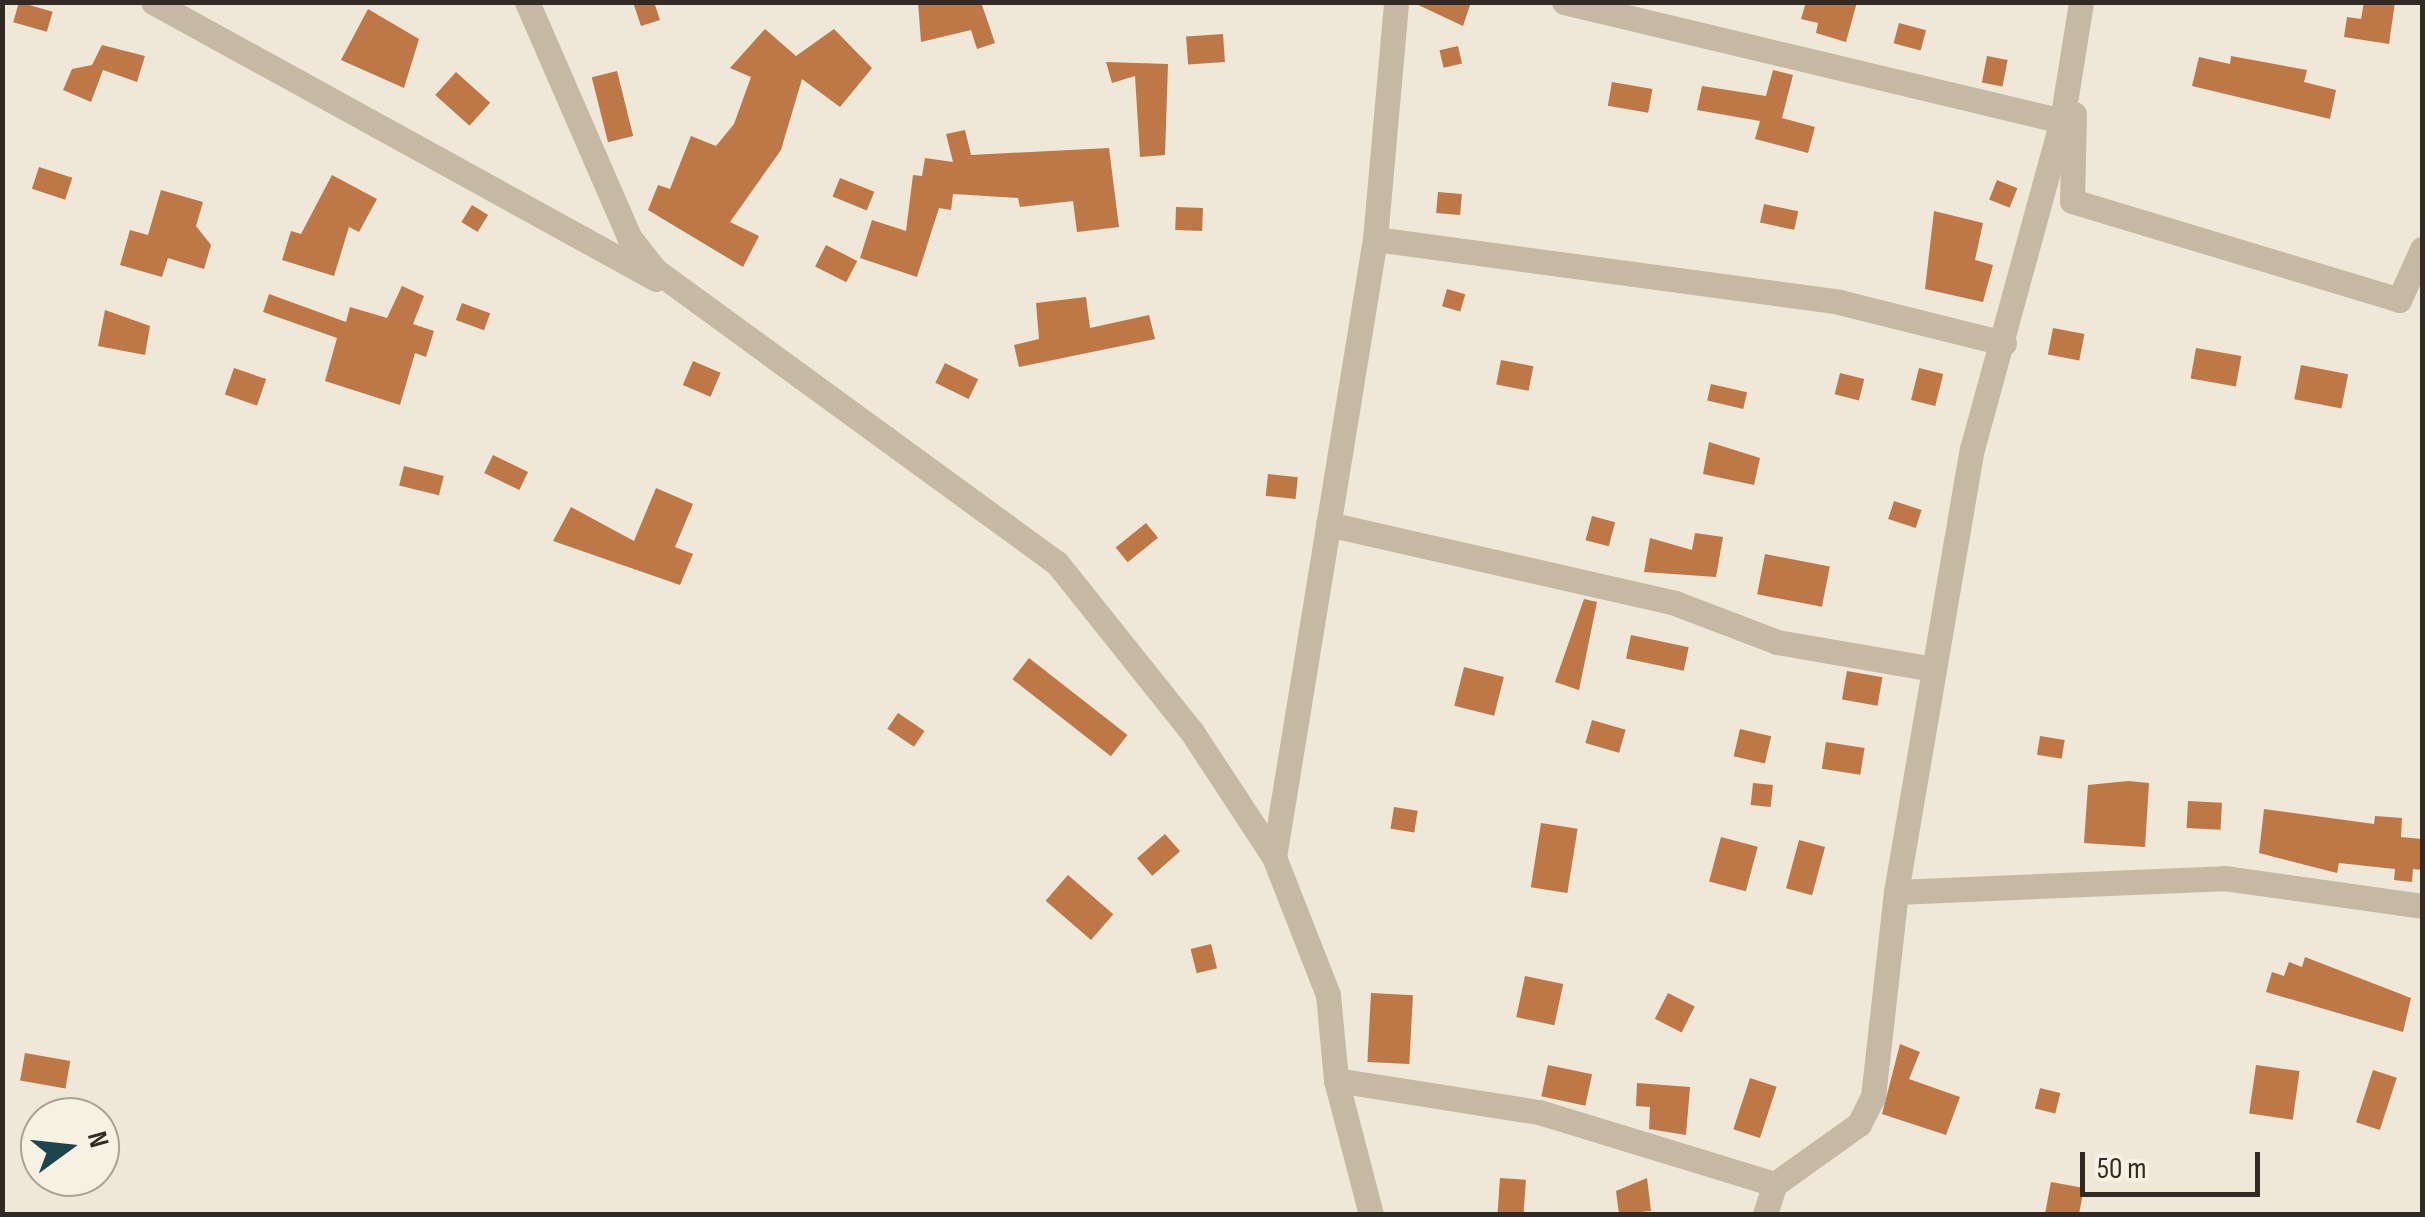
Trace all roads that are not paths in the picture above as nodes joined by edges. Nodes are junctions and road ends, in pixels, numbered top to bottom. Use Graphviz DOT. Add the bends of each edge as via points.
graph roads {
  1 [pos="153,2"];
  2 [pos="527,2"];
  3 [pos="1396,2"];
  4 [pos="1564,2"];
  5 [pos="2081,2"];
  6 [pos="2075,40"];
  7 [pos="2062,120"];
  8 [pos="1375,239"];
  9 [pos="2422,249"];
  10 [pos="691,298"];
  11 [pos="2004,343"];
  12 [pos="1328,524"];
  13 [pos="1934,670"];
  14 [pos="1274,857"];
  15 [pos="1896,892"];
  16 [pos="2422,906"];
  17 [pos="1336,1080"];
  18 [pos="1775,1184"];
  19 [pos="1371,1214"];
  20 [pos="1765,1214"];
  1 -- 10 [label="street"];
  2 -- 10 [label="street" via="629,237"];
  3 -- 8 [label="street"];
  4 -- 7 [label="street"];
  5 -- 6 [label="street"];
  6 -- 7 [label="street"];
  6 -- 9 [label="street" via="2072,201 2399,300"];
  7 -- 11 [label="street"];
  8 -- 11 [label="street" via="1839,302"];
  8 -- 12 [label="street"];
  10 -- 14 [label="street" via="1056,563 1192,732"];
  11 -- 13 [label="street" via="1972,449"];
  12 -- 13 [label="street" via="1660,599 1777,642"];
  12 -- 14 [label="street"];
  13 -- 15 [label="street"];
  14 -- 17 [label="street" via="1328,995"];
  15 -- 16 [label="street" via="2224,878"];
  15 -- 18 [label="street" via="1873,1097 1859,1124"];
  17 -- 18 [label="street" via="1539,1112"];
  17 -- 19 [label="street"];
  18 -- 20 [label="street"];
}
